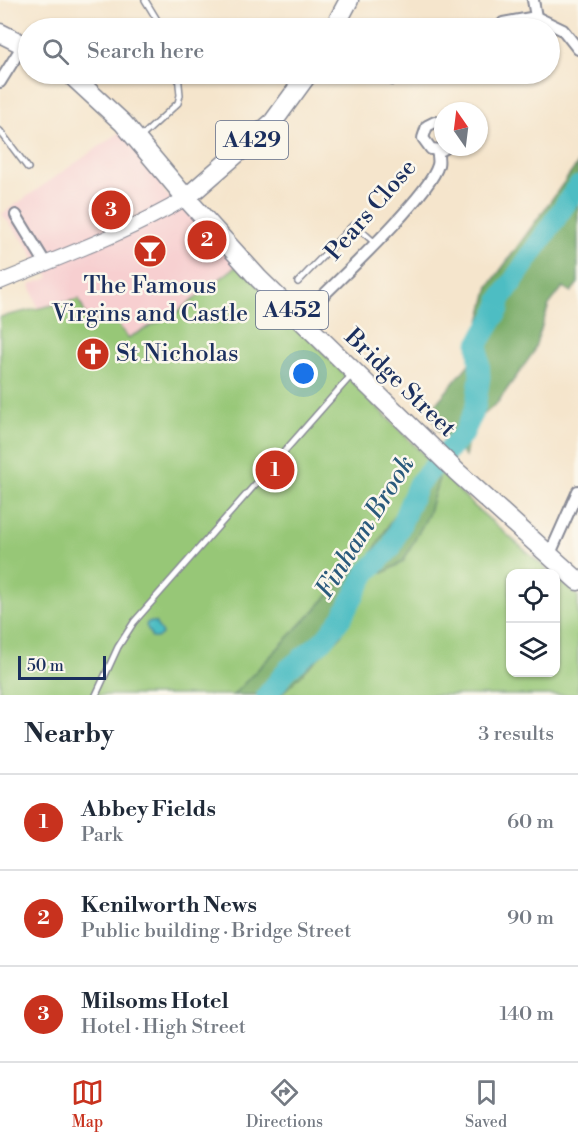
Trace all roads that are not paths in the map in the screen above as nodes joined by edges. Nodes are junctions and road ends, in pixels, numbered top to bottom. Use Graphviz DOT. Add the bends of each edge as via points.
graph roads {
  1 [pos="145,0"];
  2 [pos="349,0"];
  3 [pos="533,0"];
  4 [pos="536,17"];
  5 [pos="156,18"];
  6 [pos="339,18"];
  7 [pos="531,18"];
  8 [pos="560,29"];
  9 [pos="0,33"];
  10 [pos="18,42"];
  11 [pos="577,46"];
  12 [pos="18,57"];
  13 [pos="0,82"];
  14 [pos="82,84"];
  15 [pos="178,84"];
  16 [pos="301,84"];
  17 [pos="434,124"];
  18 [pos="0,131"];
  19 [pos="137,140"];
  20 [pos="434,148"];
  21 [pos="440,156"];
  22 [pos="28,168"];
  23 [pos="186,198"];
  24 [pos="16,215"];
  25 [pos="375,243"];
  26 [pos="46,264"];
  27 [pos="0,282"];
  28 [pos="298,282"];
  29 [pos="300,318"];
  30 [pos="349,378"];
  31 [pos="578,491"];
  32 [pos="549,556"];
  33 [pos="578,581"];
  34 [pos="96,695"];
  1 -- 5 [label="lane"];
  2 -- 6 [label="main road"];
  3 -- 4 [label="street"];
  4 -- 7 [label="street"];
  8 -- 11 [label="street"];
  9 -- 10 [label="main road"];
  12 -- 13 [label="street"];
  14 -- 19 [label="main road, A452"];
  15 -- 19 [label="lane" via="178,103"];
  16 -- 23 [label="main road, A429" via="273,122"];
  17 -- 20 [label="street, Pears Close" via="423,134 427,147"];
  18 -- 22 [label="lane"];
  19 -- 23 [label="main road, A452"];
  21 -- 25 [label="street, Pears Close" via="428,184"];
  23 -- 26 [label="street" via="155,216"];
  23 -- 29 [label="main road, Bridge Street / A452"];
  24 -- 26 [label="street"];
  25 -- 28 [label="lane" via="356,225 352,226"];
  25 -- 29 [label="street, Pears Close"];
  26 -- 27 [label="street"];
  29 -- 32 [label="main road, Bridge Street / A452" via="401,419"];
  30 -- 34 [label="lane" via="134,622"];
  31 -- 32 [label="street"];
  32 -- 33 [label="main road, A452"];
}
